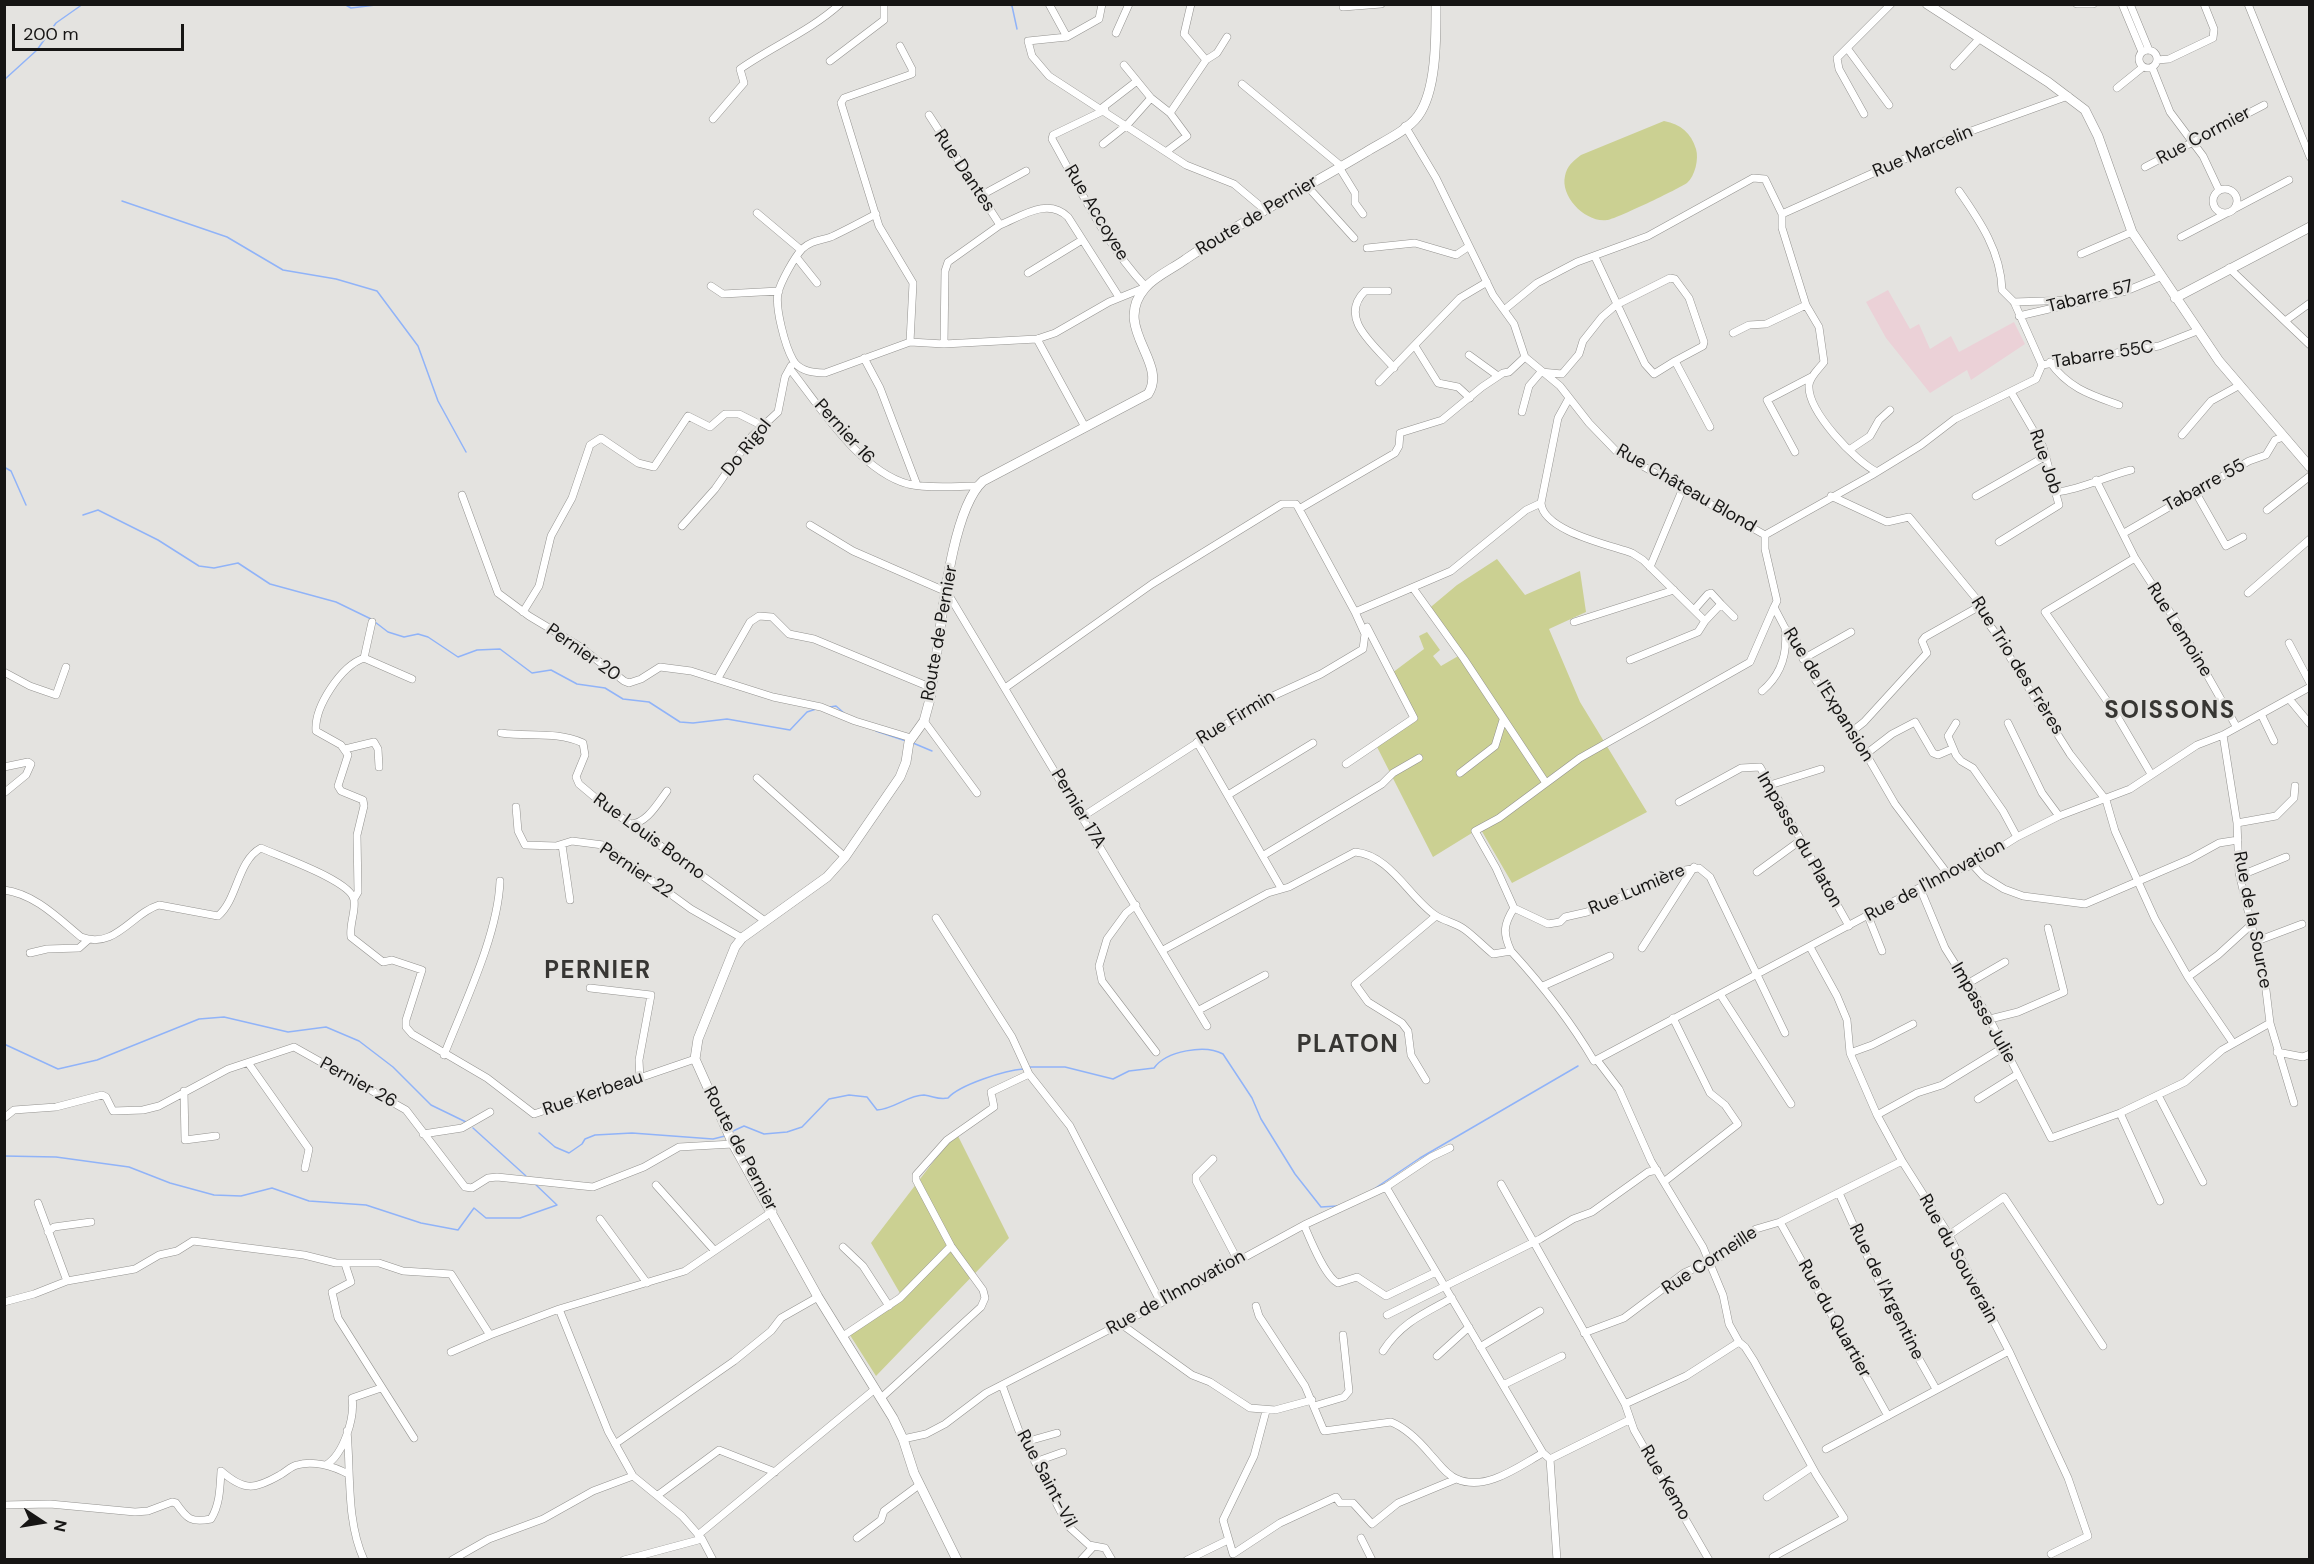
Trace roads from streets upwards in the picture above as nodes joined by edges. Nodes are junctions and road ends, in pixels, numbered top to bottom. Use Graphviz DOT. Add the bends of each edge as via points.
graph roads {
  1 [pos="840,4"];
  2 [pos="884,4"];
  3 [pos="1049,4"];
  4 [pos="1102,4"];
  5 [pos="1129,4"];
  6 [pos="1191,4"];
  7 [pos="1381,4"];
  8 [pos="1436,4"];
  9 [pos="1891,4"];
  10 [pos="1927,4"];
  11 [pos="2077,4"];
  12 [pos="2093,4"];
  13 [pos="2122,4"];
  14 [pos="2130,4"];
  15 [pos="2204,4"];
  16 [pos="2248,4"];
  17 [pos="1343,7"];
  18 [pos="1116,33"];
  19 [pos="1067,37"];
  20 [pos="1227,37"];
  21 [pos="1980,38"];
  22 [pos="900,46"];
  23 [pos="1847,48"];
  24 [pos="2145,51"];
  25 [pos="1206,60"];
  26 [pos="2157,60"];
  27 [pos="830,61"];
  28 [pos="1125,65"];
  29 [pos="1954,66"];
  30 [pos="2143,67"];
  31 [pos="2152,68"];
  32 [pos="1137,81"];
  33 [pos="1242,84"];
  34 [pos="2117,88"];
  35 [pos="2068,96"];
  36 [pos="1150,98"];
  37 [pos="1889,105"];
  38 [pos="2264,105"];
  39 [pos="1104,109"];
  40 [pos="1170,113"];
  41 [pos="1864,114"];
  42 [pos="928,115"];
  43 [pos="713,119"];
  44 [pos="1127,125"];
  45 [pos="1405,126"];
  46 [pos="2194,140"];
  47 [pos="1103,144"];
  48 [pos="1167,151"];
  49 [pos="2310,157"];
  50 [pos="1340,167"];
  51 [pos="2145,167"];
  52 [pos="1026,171"];
  53 [pos="2289,180"];
  54 [pos="1307,186"];
  55 [pos="1959,190"];
  56 [pos="2219,190"];
  57 [pos="980,196"];
  58 [pos="2236,197"];
  59 [pos="2246,203"];
  60 [pos="2215,207"];
  61 [pos="1265,210"];
  62 [pos="2231,211"];
  63 [pos="758,213"];
  64 [pos="876,214"];
  65 [pos="1363,214"];
  66 [pos="1782,214"];
  67 [pos="2214,220"];
  68 [pos="1000,225"];
  69 [pos="2310,226"];
  70 [pos="2132,232"];
  71 [pos="2181,237"];
  72 [pos="1354,238"];
  73 [pos="1082,240"];
  74 [pos="1468,247"];
  75 [pos="1367,248"];
  76 [pos="801,250"];
  77 [pos="2081,254"];
  78 [pos="1595,257"];
  79 [pos="797,258"];
  80 [pos="2229,268"];
  81 [pos="1028,273"];
  82 [pos="2160,277"];
  83 [pos="1486,282"];
  84 [pos="817,283"];
  85 [pos="711,286"];
  86 [pos="1146,287"];
  87 [pos="779,291"];
  88 [pos="1388,291"];
  89 [pos="1119,297"];
  90 [pos="2175,298"];
  91 [pos="2082,300"];
  92 [pos="2014,302"];
  93 [pos="2310,303"];
  94 [pos="1616,305"];
  95 [pos="1806,305"];
  96 [pos="1504,310"];
  97 [pos="2019,315"];
  98 [pos="2285,321"];
  99 [pos="2197,331"];
  100 [pos="1733,333"];
  101 [pos="1037,339"];
  102 [pos="910,342"];
  103 [pos="944,344"];
  104 [pos="2310,345"];
  105 [pos="1415,346"];
  106 [pos="1469,355"];
  107 [pos="1526,357"];
  108 [pos="864,358"];
  109 [pos="793,361"];
  110 [pos="1675,361"];
  111 [pos="2046,363"];
  112 [pos="1394,368"];
  113 [pos="790,369"];
  114 [pos="1541,372"];
  115 [pos="1498,376"];
  116 [pos="1811,377"];
  117 [pos="1379,382"];
  118 [pos="2240,385"];
  119 [pos="2011,392"];
  120 [pos="1470,398"];
  121 [pos="1569,398"];
  122 [pos="2120,405"];
  123 [pos="1890,410"];
  124 [pos="1522,412"];
  125 [pos="763,426"];
  126 [pos="1085,427"];
  127 [pos="1710,427"];
  128 [pos="2182,435"];
  129 [pos="2283,437"];
  130 [pos="1849,450"];
  131 [pos="1795,452"];
  132 [pos="2046,456"];
  133 [pos="2310,467"];
  134 [pos="2131,470"];
  135 [pos="1877,472"];
  136 [pos="2310,476"];
  137 [pos="2096,480"];
  138 [pos="917,485"];
  139 [pos="978,486"];
  140 [pos="1683,488"];
  141 [pos="2057,492"];
  142 [pos="2196,493"];
  143 [pos="462,495"];
  144 [pos="1831,496"];
  145 [pos="1976,496"];
  146 [pos="1541,503"];
  147 [pos="1299,509"];
  148 [pos="2267,510"];
  149 [pos="810,525"];
  150 [pos="682,526"];
  151 [pos="2124,533"];
  152 [pos="1765,535"];
  153 [pos="2242,537"];
  154 [pos="2310,539"];
  155 [pos="2000,542"];
  156 [pos="2135,558"];
  157 [pos="1650,567"];
  158 [pos="1413,588"];
  159 [pos="1674,590"];
  160 [pos="947,592"];
  161 [pos="2248,593"];
  162 [pos="1721,604"];
  163 [pos="1980,606"];
  164 [pos="1774,607"];
  165 [pos="1694,610"];
  166 [pos="1358,611"];
  167 [pos="524,612"];
  168 [pos="1734,618"];
  169 [pos="1706,621"];
  170 [pos="372,622"];
  171 [pos="1574,622"];
  172 [pos="1785,628"];
  173 [pos="1851,632"];
  174 [pos="2289,644"];
  175 [pos="364,658"];
  176 [pos="1630,660"];
  177 [pos="1803,660"];
  178 [pos="66,667"];
  179 [pos="4,672"];
  180 [pos="718,678"];
  181 [pos="412,679"];
  182 [pos="2310,685"];
  183 [pos="932,688"];
  184 [pos="1005,688"];
  185 [pos="1762,691"];
  186 [pos="2290,700"];
  187 [pos="2261,714"];
  188 [pos="1503,720"];
  189 [pos="924,721"];
  190 [pos="1956,723"];
  191 [pos="2008,723"];
  192 [pos="2310,724"];
  193 [pos="2236,726"];
  194 [pos="501,733"];
  195 [pos="1850,733"];
  196 [pos="2223,735"];
  197 [pos="911,738"];
  198 [pos="2274,741"];
  199 [pos="1197,742"];
  200 [pos="1313,743"];
  201 [pos="345,749"];
  202 [pos="1952,749"];
  203 [pos="1866,754"];
  204 [pos="1419,758"];
  205 [pos="1346,764"];
  206 [pos="4,767"];
  207 [pos="379,767"];
  208 [pos="1821,769"];
  209 [pos="1460,773"];
  210 [pos="2151,774"];
  211 [pos="757,777"];
  212 [pos="1546,783"];
  213 [pos="1770,786"];
  214 [pos="2295,786"];
  215 [pos="668,791"];
  216 [pos="4,793"];
  217 [pos="978,793"];
  218 [pos="1228,795"];
  219 [pos="2106,800"];
  220 [pos="1679,802"];
  221 [pos="516,807"];
  222 [pos="2059,816"];
  223 [pos="1082,817"];
  224 [pos="2237,822"];
  225 [pos="630,824"];
  226 [pos="2017,837"];
  227 [pos="1801,840"];
  228 [pos="2238,840"];
  229 [pos="562,845"];
  230 [pos="1263,855"];
  231 [pos="845,857"];
  232 [pos="2286,857"];
  233 [pos="1973,865"];
  234 [pos="1694,867"];
  235 [pos="1756,872"];
  236 [pos="1947,873"];
  237 [pos="2239,873"];
  238 [pos="2136,880"];
  239 [pos="500,881"];
  240 [pos="1281,888"];
  241 [pos="1920,888"];
  242 [pos="4,890"];
  243 [pos="354,899"];
  244 [pos="570,900"];
  245 [pos="1136,905"];
  246 [pos="1514,908"];
  247 [pos="1436,916"];
  248 [pos="1868,916"];
  249 [pos="936,918"];
  250 [pos="765,921"];
  251 [pos="2252,924"];
  252 [pos="2302,924"];
  253 [pos="1849,926"];
  254 [pos="2048,928"];
  255 [pos="742,938"];
  256 [pos="88,940"];
  257 [pos="2257,941"];
  258 [pos="1810,946"];
  259 [pos="1642,948"];
  260 [pos="1162,950"];
  261 [pos="1511,951"];
  262 [pos="1882,951"];
  263 [pos="30,953"];
  264 [pos="1610,956"];
  265 [pos="2006,962"];
  266 [pos="1756,974"];
  267 [pos="1265,975"];
  268 [pos="2188,977"];
  269 [pos="1967,984"];
  270 [pos="1544,986"];
  271 [pos="590,988"];
  272 [pos="1720,994"];
  273 [pos="1199,1011"];
  274 [pos="1673,1018"];
  275 [pos="1990,1019"];
  276 [pos="2270,1023"];
  277 [pos="1913,1024"];
  278 [pos="1207,1026"];
  279 [pos="1785,1033"];
  280 [pos="2233,1043"];
  281 [pos="2004,1047"];
  282 [pos="1156,1052"];
  283 [pos="2277,1052"];
  284 [pos="1850,1053"];
  285 [pos="2310,1054"];
  286 [pos="444,1055"];
  287 [pos="695,1059"];
  288 [pos="1595,1060"];
  289 [pos="249,1064"];
  290 [pos="1029,1074"];
  291 [pos="2018,1074"];
  292 [pos="640,1079"];
  293 [pos="1426,1080"];
  294 [pos="184,1091"];
  295 [pos="2158,1095"];
  296 [pos="1978,1099"];
  297 [pos="2294,1103"];
  298 [pos="1791,1104"];
  299 [pos="490,1112"];
  300 [pos="2121,1113"];
  301 [pos="1877,1115"];
  302 [pos="4,1118"];
  303 [pos="423,1134"];
  304 [pos="216,1136"];
  305 [pos="733,1144"];
  306 [pos="1450,1148"];
  307 [pos="1213,1159"];
  308 [pos="1902,1161"];
  309 [pos="305,1168"];
  310 [pos="1658,1170"];
  311 [pos="1665,1181"];
  312 [pos="2203,1182"];
  313 [pos="656,1185"];
  314 [pos="1501,1185"];
  315 [pos="1386,1187"];
  316 [pos="1839,1193"];
  317 [pos="2160,1201"];
  318 [pos="38,1203"];
  319 [pos="773,1211"];
  320 [pos="600,1219"];
  321 [pos="92,1222"];
  322 [pos="1780,1222"];
  323 [pos="1304,1225"];
  324 [pos="48,1232"];
  325 [pos="1949,1235"];
  326 [pos="1533,1243"];
  327 [pos="951,1246"];
  328 [pos="843,1247"];
  329 [pos="714,1250"];
  330 [pos="1237,1259"];
  331 [pos="1710,1262"];
  332 [pos="345,1264"];
  333 [pos="1436,1272"];
  334 [pos="67,1281"];
  335 [pos="647,1283"];
  336 [pos="1444,1286"];
  337 [pos="818,1297"];
  338 [pos="1452,1298"];
  339 [pos="4,1302"];
  340 [pos="1161,1304"];
  341 [pos="889,1306"];
  342 [pos="1256,1306"];
  343 [pos="559,1309"];
  344 [pos="1540,1311"];
  345 [pos="1387,1315"];
  346 [pos="1121,1324"];
  347 [pos="1469,1327"];
  348 [pos="1584,1333"];
  349 [pos="490,1335"];
  350 [pos="1343,1335"];
  351 [pos="843,1336"];
  352 [pos="1739,1342"];
  353 [pos="2103,1346"];
  354 [pos="1480,1347"];
  355 [pos="1383,1351"];
  356 [pos="2008,1351"];
  357 [pos="451,1352"];
  358 [pos="1437,1356"];
  359 [pos="1562,1356"];
  360 [pos="1002,1385"];
  361 [pos="1503,1385"];
  362 [pos="381,1388"];
  363 [pos="875,1389"];
  364 [pos="1936,1389"];
  365 [pos="881,1398"];
  366 [pos="1313,1403"];
  367 [pos="1625,1404"];
  368 [pos="1266,1411"];
  369 [pos="1888,1416"];
  370 [pos="1629,1420"];
  371 [pos="347,1431"];
  372 [pos="1057,1433"];
  373 [pos="414,1438"];
  374 [pos="903,1439"];
  375 [pos="1025,1442"];
  376 [pos="615,1444"];
  377 [pos="1826,1449"];
  378 [pos="1063,1452"];
  379 [pos="1543,1454"];
  380 [pos="1550,1459"];
  381 [pos="1035,1462"];
  382 [pos="326,1465"];
  383 [pos="1812,1467"];
  384 [pos="775,1472"];
  385 [pos="348,1474"];
  386 [pos="633,1476"];
  387 [pos="1456,1479"];
  388 [pos="919,1485"];
  389 [pos="658,1495"];
  390 [pos="1767,1497"];
  391 [pos="4,1505"];
  392 [pos="700,1537"];
  393 [pos="857,1538"];
  394 [pos="1361,1538"];
  395 [pos="1228,1540"];
  396 [pos="1093,1547"];
  397 [pos="1110,1556"];
  398 [pos="1773,1557"];
  399 [pos="364,1560"];
  400 [pos="452,1560"];
  401 [pos="624,1560"];
  402 [pos="713,1560"];
  403 [pos="957,1560"];
  404 [pos="1081,1560"];
  405 [pos="1187,1560"];
  406 [pos="1372,1560"];
  407 [pos="1557,1560"];
  408 [pos="1709,1560"];
  409 [pos="2060,1560"];
  1 -- 43 [label="street" via="816,25 740,69 744,83"];
  2 -- 27 [label="street" via="884,20"];
  3 -- 19 [label="street"];
  4 -- 19 [label="street" via="1099,19"];
  5 -- 18 [label="street"];
  6 -- 25 [label="street" via="1184,34"];
  7 -- 17 [label="street"];
  8 -- 45 [label="street, Route de Pernier" via="1436,47 1426,100 1419,115"];
  9 -- 23 [label="street"];
  10 -- 21 [label="street"];
  11 -- 12 [label="street"];
  13 -- 24 [label="street"];
  14 -- 24 [label="street"];
  15 -- 26 [label="street" via="2214,29 2213,38 2169,59"];
  16 -- 49 [label="street"];
  19 -- 39 [label="street" via="1028,41 1032,56 1049,76"];
  20 -- 25 [label="street" via="1217,53"];
  21 -- 29 [label="street"];
  21 -- 35 [label="street"];
  22 -- 64 [label="street" via="913,72 841,103"];
  23 -- 37 [label="street"];
  23 -- 41 [label="street" via="1837,60"];
  24 -- 26 [label="street" via="2155,53"];
  24 -- 30 [label="street" via="2139,61"];
  25 -- 40 [label="street"];
  26 -- 31 [label="street"];
  28 -- 32 [label="street"];
  30 -- 31 [label="street"];
  30 -- 34 [label="street"];
  31 -- 46 [label="street" via="2170,112"];
  32 -- 36 [label="street"];
  32 -- 39 [label="street"];
  33 -- 50 [label="street"];
  35 -- 66 [label="street, Rue Marcelin" via="1948,139"];
  35 -- 70 [label="street" via="2093,123"];
  36 -- 40 [label="street"];
  36 -- 44 [label="street"];
  38 -- 46 [label="street, Rue Cormier"];
  39 -- 44 [label="street"];
  39 -- 86 [label="street, Rue Accoyee" via="1052,139 1102,228"];
  40 -- 48 [label="street" via="1187,136"];
  42 -- 57 [label="street, Rue Dantes"];
  44 -- 47 [label="street"];
  44 -- 48 [label="street"];
  45 -- 50 [label="street, Route de Pernier"];
  45 -- 74 [label="street, Rue Château Blond" via="1436,178"];
  46 -- 51 [label="street, Rue Cormier"];
  46 -- 56 [label="street"];
  48 -- 61 [label="street" via="1192,168 1234,184"];
  50 -- 54 [label="street, Route de Pernier"];
  50 -- 65 [label="street"];
  52 -- 57 [label="street"];
  53 -- 59 [label="street"];
  54 -- 61 [label="street, Route de Pernier"];
  54 -- 72 [label="street"];
  55 -- 92 [label="street" via="1989,238 2002,272 2002,290"];
  56 -- 58 [label="street" via="2230,190"];
  56 -- 60 [label="street" via="2213,197"];
  57 -- 68 [label="street, Rue Dantes"];
  58 -- 59 [label="street"];
  58 -- 62 [label="street"];
  59 -- 62 [label="street"];
  60 -- 62 [label="street"];
  60 -- 67 [label="street"];
  61 -- 86 [label="street, Route de Pernier" via="1225,232"];
  62 -- 67 [label="street"];
  63 -- 76 [label="street"];
  64 -- 76 [label="street" via="828,238 815,239"];
  64 -- 102 [label="street" via="913,284"];
  66 -- 78 [label="street" via="1765,179 1753,178 1683,220"];
  66 -- 95 [label="street" via="1782,228"];
  67 -- 71 [label="street"];
  68 -- 73 [label="street" via="1048,207 1059,209"];
  68 -- 103 [label="street, Rue Dantes" via="948,262"];
  69 -- 80 [label="street"];
  70 -- 77 [label="street"];
  70 -- 82 [label="street"];
  73 -- 81 [label="street"];
  73 -- 89 [label="street"];
  74 -- 75 [label="street" via="1456,255 1415,243"];
  74 -- 83 [label="street, Rue Château Blond"];
  76 -- 79 [label="street"];
  78 -- 94 [label="street"];
  78 -- 96 [label="street" via="1537,282"];
  79 -- 84 [label="street"];
  79 -- 87 [label="street"];
  80 -- 90 [label="street"];
  80 -- 98 [label="street"];
  82 -- 90 [label="street"];
  82 -- 91 [label="street, Tabarre 57" via="2126,291"];
  83 -- 96 [label="street, Rue Château Blond"];
  83 -- 105 [label="street" via="1461,298"];
  85 -- 87 [label="street" via="723,294"];
  86 -- 89 [label="street"];
  86 -- 126 [label="street" via="1137,302 1133,323 1153,375 1153,386 1148,394"];
  87 -- 109 [label="street" via="777,305"];
  88 -- 112 [label="street" via="1365,291 1356,299 1353,310 1365,336"];
  89 -- 101 [label="street"];
  90 -- 99 [label="street"];
  91 -- 92 [label="street"];
  91 -- 97 [label="street, Tabarre 57"];
  92 -- 97 [label="street"];
  93 -- 98 [label="street"];
  94 -- 110 [label="street" via="1645,364 1654,374"];
  94 -- 110 [label="street" via="1675,279 1689,297 1704,342"];
  94 -- 114 [label="street" via="1583,341 1579,354 1562,374"];
  95 -- 100 [label="street" via="1766,324 1749,325"];
  95 -- 116 [label="street" via="1820,327 1824,351 1824,362"];
  96 -- 107 [label="street, Rue Château Blond" via="1520,336"];
  97 -- 111 [label="street"];
  98 -- 104 [label="street"];
  99 -- 111 [label="street, Tabarre 55C" via="2159,346"];
  99 -- 118 [label="street"];
  101 -- 103 [label="street"];
  101 -- 126 [label="street"];
  102 -- 103 [label="street"];
  102 -- 108 [label="street"];
  105 -- 112 [label="street"];
  105 -- 120 [label="street" via="1438,383 1456,386"];
  106 -- 115 [label="street"];
  107 -- 114 [label="street, Rue Château Blond"];
  107 -- 115 [label="street"];
  108 -- 109 [label="street" via="825,373 806,370"];
  108 -- 138 [label="street" via="880,388"];
  109 -- 113 [label="street, Do Rigol"];
  110 -- 127 [label="street"];
  111 -- 119 [label="street, Rue Château Blond" via="2036,378"];
  111 -- 122 [label="street" via="2078,390"];
  112 -- 117 [label="street"];
  113 -- 125 [label="street, Do Rigol" via="777,411"];
  113 -- 138 [label="street, Pernier 16" via="871,465"];
  114 -- 121 [label="street, Rue Château Blond"];
  114 -- 124 [label="street" via="1529,386"];
  115 -- 120 [label="street"];
  116 -- 130 [label="street" via="1810,395 1832,435"];
  116 -- 131 [label="street" via="1767,400"];
  118 -- 128 [label="street" via="2211,401"];
  118 -- 129 [label="street"];
  119 -- 132 [label="street, Rue Job" via="2030,420"];
  119 -- 135 [label="street, Rue Château Blond" via="1955,419"];
  120 -- 147 [label="street" via="1442,420 1400,433 1395,453"];
  121 -- 140 [label="street, Rue Château Blond" via="1616,452"];
  121 -- 146 [label="street" via="1558,418"];
  123 -- 130 [label="street" via="1870,436"];
  125 -- 150 [label="street, Do Rigol"];
  125 -- 167 [label="street" via="739,414 725,414 710,427 688,416 654,467 638,463 601,438 590,445 572,498 551,536 539,586"];
  126 -- 139 [label="street"];
  129 -- 133 [label="street"];
  129 -- 142 [label="street, Tabarre 55" via="2275,440 2266,455"];
  130 -- 135 [label="street"];
  132 -- 141 [label="street, Rue Job"];
  132 -- 145 [label="street"];
  134 -- 137 [label="street"];
  135 -- 144 [label="street, Rue Château Blond"];
  136 -- 148 [label="street"];
  137 -- 141 [label="street"];
  137 -- 151 [label="street, Rue Lemoine"];
  138 -- 139 [label="street, Pernier 16"];
  139 -- 160 [label="street, Route de Pernier" via="959,525"];
  140 -- 152 [label="street, Rue Château Blond"];
  140 -- 157 [label="street"];
  141 -- 155 [label="street, Rue Job" via="2059,505"];
  142 -- 151 [label="street, Tabarre 55"];
  142 -- 153 [label="street" via="2226,546"];
  143 -- 167 [label="street, Pernier 20" via="498,593"];
  144 -- 152 [label="street, Rue Château Blond"];
  144 -- 163 [label="street, Rue Trio des Frères" via="1887,522 1909,517"];
  146 -- 157 [label="street" via="1551,520 1562,528 1632,554"];
  146 -- 158 [label="street" via="1526,510 1451,571"];
  147 -- 166 [label="street"];
  147 -- 184 [label="street" via="1296,504 1282,504 1152,584"];
  149 -- 160 [label="street" via="853,551"];
  151 -- 156 [label="street, Rue Lemoine"];
  152 -- 164 [label="street, Rue de l'Expansion" via="1777,601"];
  154 -- 161 [label="street"];
  156 -- 193 [label="street, Rue Lemoine"];
  156 -- 210 [label="street" via="2045,612 2114,711"];
  157 -- 159 [label="street"];
  158 -- 166 [label="street"];
  158 -- 188 [label="street"];
  159 -- 165 [label="street"];
  159 -- 171 [label="street"];
  160 -- 183 [label="street, Route de Pernier"];
  160 -- 184 [label="street, Pernier 17A"];
  162 -- 165 [label="street" via="1711,593"];
  162 -- 168 [label="street"];
  162 -- 169 [label="street"];
  163 -- 195 [label="street" via="1925,637 1922,641 1927,653"];
  163 -- 219 [label="street, Rue Trio des Frères" via="2070,754"];
  164 -- 172 [label="street, Rue de l'Expansion"];
  164 -- 212 [label="street" via="1750,662 1638,723"];
  165 -- 169 [label="street"];
  166 -- 199 [label="street, Rue Firmin" via="1365,634 1363,649 1321,674 1262,701"];
  166 -- 205 [label="street" via="1414,718"];
  167 -- 180 [label="street, Pernier 20" via="579,646 624,681 641,679 660,667"];
  169 -- 176 [label="street" via="1698,632"];
  170 -- 175 [label="street"];
  172 -- 177 [label="street, Rue de l'Expansion" via="1795,638"];
  172 -- 185 [label="street" via="1787,640 1780,669"];
  173 -- 177 [label="street"];
  174 -- 182 [label="street"];
  175 -- 181 [label="street"];
  175 -- 201 [label="street" via="337,677 315,724 319,734"];
  177 -- 195 [label="street, Rue de l'Expansion"];
  178 -- 179 [label="street" via="56,695"];
  180 -- 183 [label="street" via="755,617 772,617 789,634 814,639"];
  180 -- 197 [label="street, Pernier 20"];
  182 -- 186 [label="street, Rue de l'Innovation"];
  183 -- 189 [label="street, Route de Pernier"];
  184 -- 223 [label="street, Pernier 17A"];
  186 -- 187 [label="street, Rue de l'Innovation"];
  186 -- 192 [label="street"];
  187 -- 193 [label="street, Rue de l'Innovation"];
  187 -- 198 [label="street"];
  188 -- 209 [label="street" via="1495,746"];
  188 -- 212 [label="street"];
  189 -- 197 [label="street, Route de Pernier"];
  189 -- 217 [label="street"];
  190 -- 202 [label="street" via="1948,736"];
  191 -- 222 [label="street" via="2042,793"];
  193 -- 196 [label="street, Rue de l'Innovation"];
  194 -- 225 [label="street, Rue Louis Borno" via="568,736 583,744 585,755 576,777 579,784"];
  195 -- 203 [label="street, Rue de l'Expansion"];
  196 -- 210 [label="street, Rue de l'Innovation" via="2197,745"];
  196 -- 224 [label="street, Rue de la Source"];
  197 -- 231 [label="street, Route de Pernier" via="900,777"];
  199 -- 218 [label="street"];
  199 -- 223 [label="street, Rue Firmin"];
  200 -- 218 [label="street"];
  201 -- 207 [label="street" via="374,742"];
  201 -- 243 [label="street" via="347,764 338,786 363,800 364,806 357,835 358,892"];
  202 -- 203 [label="street" via="1933,753 1915,722"];
  202 -- 226 [label="street" via="1973,768"];
  203 -- 236 [label="street, Rue de l'Expansion" via="1895,804"];
  204 -- 230 [label="street"];
  206 -- 216 [label="street" via="31,764 26,775"];
  208 -- 213 [label="street"];
  210 -- 219 [label="street, Rue de l'Innovation"];
  211 -- 231 [label="street"];
  212 -- 246 [label="street" via="1475,831"];
  213 -- 220 [label="street, Impasse du Platon" via="1760,767 1747,766"];
  213 -- 227 [label="street, Impasse du Platon"];
  214 -- 224 [label="street" via="2294,798 2276,816"];
  215 -- 225 [label="street" via="644,819"];
  218 -- 230 [label="street"];
  219 -- 222 [label="street, Rue de l'Innovation"];
  219 -- 238 [label="street"];
  221 -- 229 [label="street, Pernier 22" via="522,844"];
  222 -- 226 [label="street, Rue de l'Innovation"];
  223 -- 245 [label="street, Pernier 17A"];
  224 -- 228 [label="street, Rue de la Source"];
  225 -- 250 [label="street, Rue Louis Borno"];
  226 -- 233 [label="street, Rue de l'Innovation"];
  227 -- 235 [label="street"];
  227 -- 253 [label="street, Impasse du Platon"];
  228 -- 237 [label="street, Rue de la Source"];
  228 -- 238 [label="street" via="2219,843"];
  229 -- 244 [label="street"];
  229 -- 255 [label="street, Pernier 22" via="572,841 603,846 691,909"];
  230 -- 240 [label="street"];
  231 -- 250 [label="street, Route de Pernier" via="827,877"];
  232 -- 237 [label="street"];
  233 -- 236 [label="street, Rue de l'Innovation"];
  233 -- 238 [label="street" via="2004,889 2068,903 2085,904"];
  234 -- 246 [label="street, Rue Lumière" via="1560,922 1548,924"];
  234 -- 259 [label="street"];
  234 -- 266 [label="street, Rue Lumière" via="1710,877"];
  236 -- 241 [label="street, Rue de l'Innovation"];
  237 -- 251 [label="street, Rue de la Source"];
  238 -- 268 [label="street"];
  239 -- 286 [label="street" via="483,957"];
  240 -- 247 [label="street" via="1355,852 1364,853 1401,880"];
  240 -- 260 [label="street"];
  241 -- 248 [label="street, Rue de l'Innovation"];
  241 -- 269 [label="street, Impasse Julie" via="1945,948"];
  242 -- 256 [label="street" via="23,893"];
  243 -- 256 [label="street" via="315,870 261,848 244,869 218,916 159,905 150,907 121,932"];
  243 -- 286 [label="street, Rue Kerbeau" via="351,932 357,943 383,962 392,960 422,970 406,1027"];
  245 -- 260 [label="street, Pernier 17A"];
  245 -- 282 [label="street" via="1107,939 1099,966 1102,981"];
  246 -- 261 [label="street" via="1503,934"];
  247 -- 261 [label="street" via="1464,929 1493,954"];
  247 -- 293 [label="street" via="1355,984 1368,1002 1408,1031 1411,1055"];
  248 -- 253 [label="street, Rue de l'Innovation"];
  248 -- 262 [label="street"];
  249 -- 290 [label="street" via="1012,1037"];
  250 -- 255 [label="street, Route de Pernier"];
  251 -- 257 [label="street, Rue de la Source"];
  251 -- 268 [label="street"];
  252 -- 257 [label="street"];
  253 -- 258 [label="street, Rue de l'Innovation"];
  254 -- 275 [label="street" via="2064,992 2018,1012"];
  255 -- 287 [label="street, Route de Pernier" via="714,996"];
  256 -- 263 [label="street" via="79,948 47,948"];
  257 -- 276 [label="street, Rue de la Source"];
  258 -- 266 [label="street, Rue de l'Innovation"];
  258 -- 284 [label="street, Rue du Souverain" via="1847,1020"];
  260 -- 273 [label="street, Pernier 17A"];
  261 -- 270 [label="street"];
  264 -- 270 [label="street"];
  265 -- 269 [label="street"];
  266 -- 272 [label="street, Rue de l'Innovation"];
  266 -- 279 [label="street, Rue Lumière"];
  267 -- 273 [label="street"];
  268 -- 280 [label="street"];
  269 -- 275 [label="street, Impasse Julie"];
  270 -- 288 [label="street"];
  271 -- 292 [label="street" via="650,994 639,1060"];
  272 -- 274 [label="street, Rue de l'Innovation"];
  272 -- 298 [label="street"];
  273 -- 278 [label="street, Pernier 17A"];
  274 -- 288 [label="street, Rue de l'Innovation"];
  274 -- 311 [label="street" via="1710,1093 1725,1105 1738,1124"];
  275 -- 281 [label="street, Impasse Julie"];
  276 -- 280 [label="street"];
  276 -- 283 [label="street, Rue de la Source"];
  277 -- 284 [label="street"];
  280 -- 295 [label="street" via="2185,1082"];
  281 -- 291 [label="street, Impasse Julie"];
  281 -- 301 [label="street" via="1942,1085 1917,1093"];
  283 -- 285 [label="street" via="2303,1057"];
  283 -- 297 [label="street, Rue de la Source"];
  284 -- 301 [label="street, Rue du Souverain"];
  286 -- 292 [label="street, Rue Kerbeau" via="487,1078 534,1114"];
  287 -- 292 [label="street, Rue Kerbeau"];
  287 -- 305 [label="street, Route de Pernier"];
  288 -- 310 [label="street" via="1623,1097"];
  289 -- 294 [label="street, Pernier 26"];
  289 -- 303 [label="street, Pernier 26" via="294,1047 389,1098 406,1110"];
  289 -- 309 [label="street" via="309,1149"];
  290 -- 327 [label="street" via="991,1092 994,1107 948,1140 916,1175"];
  290 -- 340 [label="street" via="1070,1126"];
  291 -- 296 [label="street"];
  291 -- 300 [label="street, Impasse Julie" via="2048,1137 2055,1138"];
  294 -- 302 [label="street, Pernier 26" via="159,1106 142,1110 113,1111 102,1095 56,1107 14,1110"];
  294 -- 304 [label="street" via="185,1140"];
  295 -- 300 [label="street"];
  295 -- 312 [label="street"];
  299 -- 303 [label="street" via="462,1128"];
  300 -- 317 [label="street"];
  301 -- 308 [label="street, Rue du Souverain"];
  303 -- 305 [label="street, Pernier 26" via="465,1187 472,1188 488,1178 594,1187 680,1147"];
  305 -- 319 [label="street, Route de Pernier"];
  306 -- 315 [label="street, Rue de l'Innovation"];
  307 -- 330 [label="street" via="1196,1176 1196,1181"];
  308 -- 316 [label="street, Rue Corneille"];
  308 -- 325 [label="street, Rue du Souverain"];
  310 -- 311 [label="street"];
  310 -- 326 [label="street" via="1648,1172 1592,1212 1573,1218"];
  311 -- 331 [label="street"];
  313 -- 329 [label="street"];
  314 -- 326 [label="street, Rue Kemo"];
  315 -- 323 [label="street, Rue de l'Innovation"];
  315 -- 333 [label="street"];
  316 -- 322 [label="street, Rue Corneille"];
  316 -- 364 [label="street, Rue de l'Argentine" via="1892,1311"];
  318 -- 324 [label="street"];
  319 -- 329 [label="street"];
  319 -- 337 [label="street, Route de Pernier"];
  320 -- 335 [label="street"];
  321 -- 324 [label="street" via="54,1227"];
  322 -- 331 [label="street, Rue Corneille" via="1749,1233"];
  322 -- 369 [label="street, Rue du Quartier"];
  323 -- 330 [label="street, Rue de l'Innovation"];
  323 -- 333 [label="street" via="1325,1268 1338,1283 1357,1277 1386,1296"];
  324 -- 334 [label="street"];
  325 -- 353 [label="street" via="2003,1196"];
  325 -- 356 [label="street, Rue du Souverain"];
  326 -- 336 [label="street"];
  326 -- 348 [label="street, Rue Kemo"];
  327 -- 341 [label="street"];
  327 -- 365 [label="street" via="983,1290 984,1303"];
  328 -- 341 [label="street" via="862,1266"];
  329 -- 335 [label="street" via="685,1271"];
  330 -- 340 [label="street, Rue de l'Innovation"];
  331 -- 348 [label="street, Rue Corneille" via="1684,1273 1624,1318"];
  331 -- 352 [label="street" via="1729,1324"];
  332 -- 334 [label="street" via="193,1241 135,1269"];
  332 -- 349 [label="street" via="368,1262 403,1271 451,1274"];
  332 -- 362 [label="street" via="351,1282 332,1292 338,1318"];
  333 -- 336 [label="street"];
  334 -- 339 [label="street"];
  335 -- 343 [label="street"];
  336 -- 338 [label="street"];
  336 -- 345 [label="street"];
  337 -- 351 [label="street, Route de Pernier"];
  337 -- 376 [label="street" via="781,1318 734,1361"];
  338 -- 347 [label="street"];
  338 -- 355 [label="street" via="1396,1331"];
  340 -- 346 [label="street, Rue de l'Innovation"];
  341 -- 351 [label="street"];
  342 -- 366 [label="street"];
  343 -- 349 [label="street"];
  343 -- 376 [label="street"];
  344 -- 354 [label="street"];
  346 -- 360 [label="street, Rue de l'Innovation"];
  346 -- 368 [label="street" via="1192,1375 1250,1408"];
  347 -- 354 [label="street"];
  347 -- 358 [label="street"];
  348 -- 367 [label="street, Rue Kemo"];
  349 -- 357 [label="street"];
  350 -- 366 [label="street" via="1349,1391 1344,1396"];
  351 -- 363 [label="street, Route de Pernier"];
  352 -- 367 [label="street" via="1686,1376"];
  352 -- 383 [label="street" via="1764,1377"];
  354 -- 361 [label="street"];
  356 -- 364 [label="street"];
  356 -- 409 [label="street, Rue du Souverain" via="2068,1478 2089,1534 2053,1553"];
  359 -- 361 [label="street"];
  360 -- 374 [label="street, Rue de l'Innovation" via="945,1424 926,1434"];
  360 -- 375 [label="street, Rue Saint-Vil"];
  361 -- 379 [label="street"];
  362 -- 371 [label="street" via="352,1398"];
  362 -- 373 [label="street"];
  363 -- 365 [label="street, Route de Pernier"];
  363 -- 384 [label="street"];
  364 -- 369 [label="street"];
  365 -- 374 [label="street, Route de Pernier"];
  366 -- 368 [label="street"];
  366 -- 387 [label="street" via="1324,1431 1395,1423"];
  367 -- 370 [label="street, Rue Kemo"];
  368 -- 395 [label="street" via="1254,1456 1223,1520"];
  369 -- 377 [label="street"];
  370 -- 380 [label="street"];
  370 -- 408 [label="street, Rue Kemo"];
  371 -- 382 [label="street" via="337,1456"];
  371 -- 385 [label="street"];
  372 -- 375 [label="street"];
  374 -- 388 [label="street, Route de Pernier"];
  375 -- 381 [label="street, Rue Saint-Vil"];
  376 -- 386 [label="street"];
  378 -- 381 [label="street"];
  379 -- 380 [label="street"];
  379 -- 387 [label="street" via="1482,1482"];
  380 -- 407 [label="street"];
  381 -- 396 [label="street, Rue Saint-Vil" via="1068,1526"];
  382 -- 385 [label="street"];
  382 -- 391 [label="street" via="296,1465 256,1487 245,1487 221,1471 214,1513 211,1519 197,1522 184,1516 172,1502 135,1512 50,1504"];
  383 -- 390 [label="street"];
  383 -- 398 [label="street" via="1844,1518"];
  384 -- 389 [label="street" via="719,1450"];
  384 -- 392 [label="street"];
  385 -- 399 [label="street" via="358,1545"];
  386 -- 389 [label="street"];
  386 -- 400 [label="street" via="593,1491 543,1519 489,1539"];
  387 -- 395 [label="street" via="1398,1503 1372,1524 1353,1503 1340,1503 1336,1497 1280,1523 1233,1554"];
  388 -- 393 [label="street"];
  388 -- 403 [label="street, Route de Pernier"];
  389 -- 392 [label="street"];
  392 -- 401 [label="street"];
  392 -- 402 [label="street"];
  394 -- 406 [label="street"];
  395 -- 405 [label="street"];
  396 -- 397 [label="street, Rue Saint-Vil" via="1105,1548"];
  396 -- 404 [label="street"];
}
